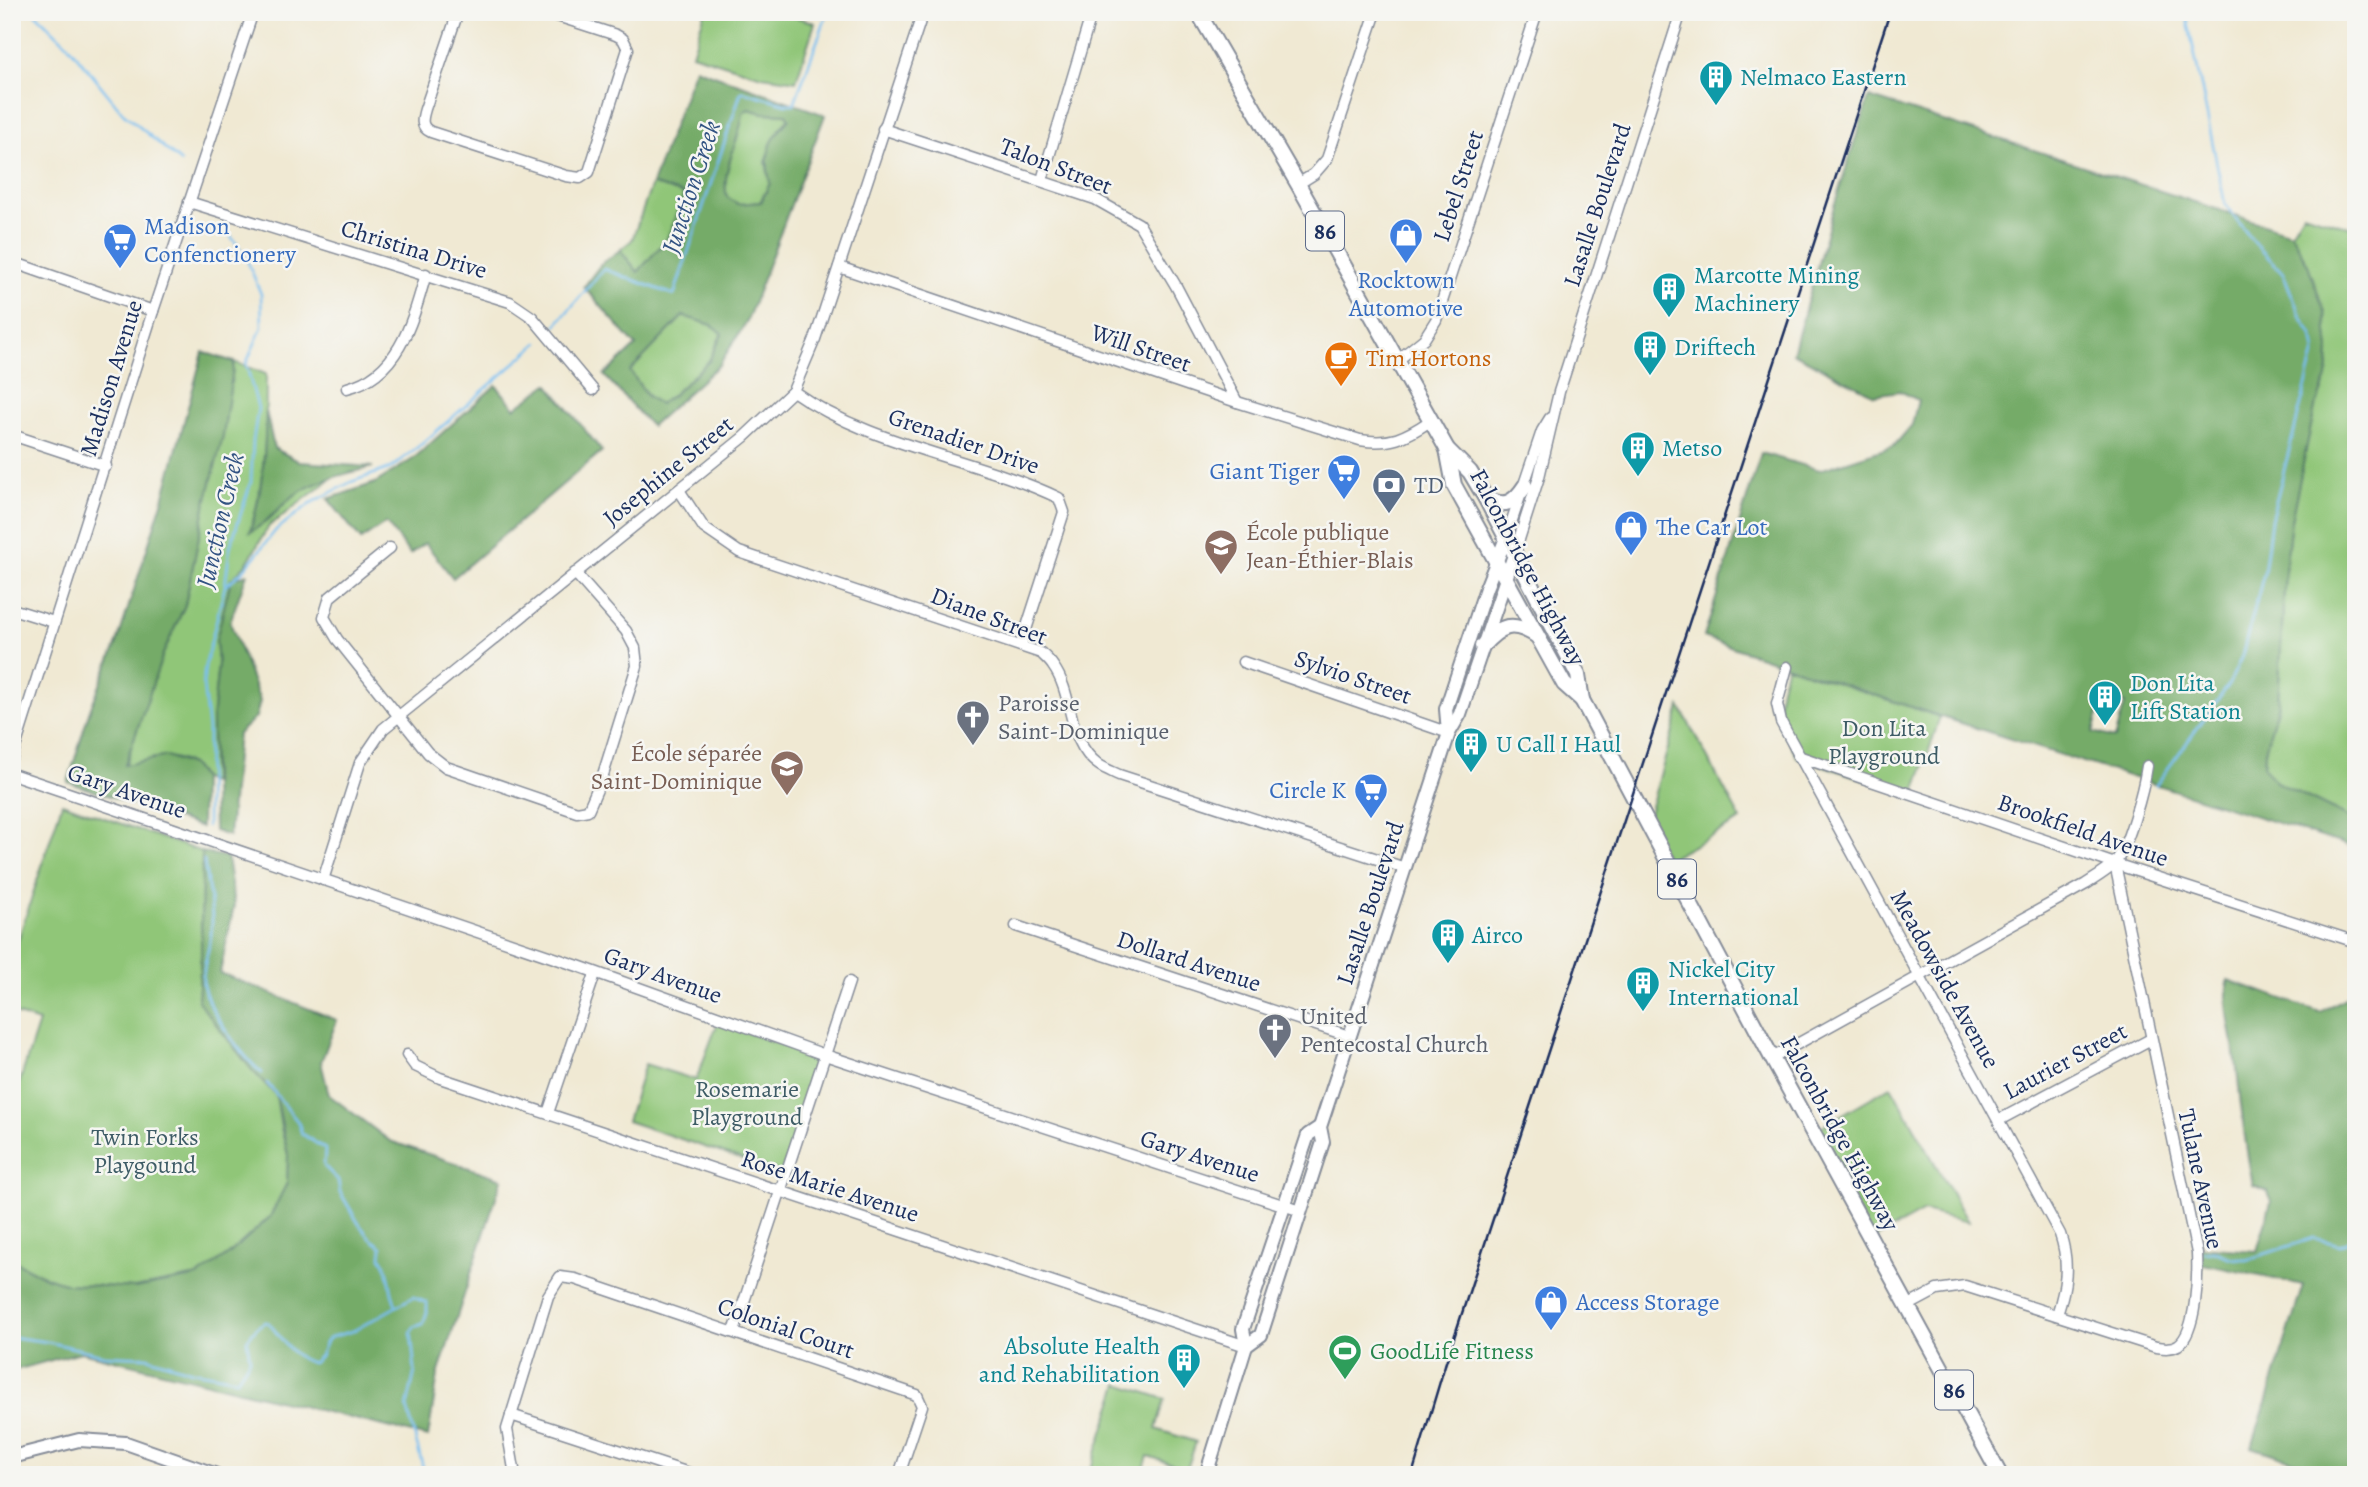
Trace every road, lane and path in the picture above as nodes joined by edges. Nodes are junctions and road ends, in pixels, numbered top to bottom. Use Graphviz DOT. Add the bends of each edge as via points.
graph roads {
  1 [pos="253,12"];
  2 [pos="458,12"];
  3 [pos="545,12"];
  4 [pos="923,12"];
  5 [pos="1092,12"];
  6 [pos="1376,12"];
  7 [pos="1537,12"];
  8 [pos="1681,12"];
  9 [pos="1199,13"];
  10 [pos="883,129"];
  11 [pos="1042,180"];
  12 [pos="1298,184"];
  13 [pos="189,202"];
  14 [pos="12,215"];
  15 [pos="12,221"];
  16 [pos="12,262"];
  17 [pos="839,267"];
  18 [pos="426,274"];
  19 [pos="153,311"];
  20 [pos="1398,360"];
  21 [pos="347,388"];
  22 [pos="593,390"];
  23 [pos="793,391"];
  24 [pos="1237,402"];
  25 [pos="1553,411"];
  26 [pos="1430,421"];
  27 [pos="12,435"];
  28 [pos="1447,449"];
  29 [pos="106,466"];
  30 [pos="1525,486"];
  31 [pos="679,490"];
  32 [pos="1485,497"];
  33 [pos="1506,538"];
  34 [pos="390,548"];
  35 [pos="1514,555"];
  36 [pos="1496,562"];
  37 [pos="576,573"];
  38 [pos="1506,578"];
  39 [pos="12,609"];
  40 [pos="54,622"];
  41 [pos="1538,636"];
  42 [pos="1021,645"];
  43 [pos="1482,646"];
  44 [pos="1243,662"];
  45 [pos="1787,667"];
  46 [pos="1582,700"];
  47 [pos="399,715"];
  48 [pos="1448,733"];
  49 [pos="1798,756"];
  50 [pos="12,757"];
  51 [pos="2147,766"];
  52 [pos="12,774"];
  53 [pos="2115,864"];
  54 [pos="1405,868"];
  55 [pos="323,880"];
  56 [pos="1016,926"];
  57 [pos="2356,942"];
  58 [pos="595,974"];
  59 [pos="1919,977"];
  60 [pos="849,982"];
  61 [pos="1349,1036"];
  62 [pos="2151,1039"];
  63 [pos="407,1055"];
  64 [pos="825,1055"];
  65 [pos="1772,1058"];
  66 [pos="548,1113"];
  67 [pos="1999,1120"];
  68 [pos="1320,1127"];
  69 [pos="780,1192"];
  70 [pos="1284,1205"];
  71 [pos="1301,1211"];
  72 [pos="1909,1305"];
  73 [pos="2057,1315"];
  74 [pos="734,1332"];
  75 [pos="1246,1346"];
  76 [pos="511,1415"];
  77 [pos="12,1457"];
  78 [pos="217,1475"];
  79 [pos="515,1475"];
  80 [pos="695,1475"];
  81 [pos="899,1475"];
  82 [pos="1206,1475"];
  83 [pos="2000,1475"];
  1 -- 13 [label="street, Madison Avenue"];
  2 -- 3 [label="street" via="425,109 424,127 580,178 591,167 628,49 616,35"];
  4 -- 10 [label="street, Josephine Street"];
  5 -- 11 [label="street"];
  6 -- 12 [label="street" via="1328,159"];
  7 -- 20 [label="street, Lebel Street" via="1436,320 1424,339"];
  8 -- 25 [label="street, Lasalle Boulevard"];
  9 -- 12 [label="main road, Falconbridge Highway / 86"];
  10 -- 11 [label="street, Talon Street"];
  10 -- 17 [label="street, Josephine Street"];
  11 -- 24 [label="street, Talon Street" via="1095,199 1139,224"];
  12 -- 20 [label="main road, Falconbridge Highway / 86"];
  13 -- 18 [label="street, Christina Drive"];
  13 -- 19 [label="street, Madison Avenue"];
  14 -- 15 [label="street"];
  16 -- 19 [label="street"];
  17 -- 23 [label="street, Josephine Street"];
  17 -- 24 [label="street, Will Street"];
  18 -- 21 [label="street" via="400,348 373,376"];
  18 -- 22 [label="street, Christina Drive" via="510,302 532,317"];
  19 -- 29 [label="street, Madison Avenue"];
  20 -- 26 [label="main road, Falconbridge Highway / 86"];
  23 -- 31 [label="street, Josephine Street"];
  23 -- 42 [label="street, Grenadier Drive" via="856,427 1027,483 1059,498 1064,512"];
  24 -- 26 [label="street, Will Street" via="1380,443 1401,438"];
  25 -- 30 [label="street, Lasalle Boulevard"];
  25 -- 35 [label="street, Lasalle Boulevard" via="1539,477"];
  26 -- 28 [label="main road, Falconbridge Highway / 86"];
  27 -- 29 [label="street"];
  28 -- 32 [label="main road, Falconbridge Highway / 86" via="1470,472"];
  28 -- 36 [label="main road, Falconbridge Highway / 86" via="1454,485"];
  29 -- 40 [label="street, Madison Avenue"];
  30 -- 32 [label="main road" via="1512,503"];
  30 -- 33 [label="street, Lasalle Boulevard"];
  31 -- 37 [label="street, Josephine Street"];
  31 -- 42 [label="street, Diane Street" via="704,528 739,552"];
  32 -- 33 [label="main road, Falconbridge Highway / 86"];
  33 -- 35 [label="main road, Falconbridge Highway / 86"];
  33 -- 36 [label="main road, Lasalle Boulevard"];
  34 -- 47 [label="street" via="330,597 324,617"];
  35 -- 38 [label="main road, Lasalle Boulevard"];
  35 -- 46 [label="main road, Falconbridge Highway / 86" via="1578,675"];
  36 -- 38 [label="main road, Falconbridge Highway / 86"];
  36 -- 48 [label="main road, Lasalle Boulevard" via="1446,709"];
  37 -- 47 [label="street, Josephine Street"];
  37 -- 47 [label="street" via="626,631 637,666 588,810 577,812 446,766 428,753"];
  38 -- 41 [label="main road, Falconbridge Highway / 86"];
  38 -- 43 [label="main road, Lasalle Boulevard"];
  39 -- 40 [label="street"];
  40 -- 50 [label="street, Madison Avenue"];
  41 -- 43 [label="main road" via="1512,626 1498,630"];
  41 -- 46 [label="main road, Falconbridge Highway / 86" via="1564,684"];
  42 -- 54 [label="street, Diane Street" via="1041,653 1054,667 1074,729 1085,752 1099,765"];
  43 -- 48 [label="main road, Lasalle Boulevard" via="1460,714"];
  44 -- 48 [label="street, Sylvio Street"];
  45 -- 49 [label="street, Meadowside Avenue" via="1778,695 1778,714"];
  46 -- 65 [label="main road, Falconbridge Highway / 86"];
  47 -- 55 [label="street, Josephine Street" via="383,729 360,763"];
  48 -- 54 [label="main road, Lasalle Boulevard"];
  49 -- 53 [label="street, Brookfield Avenue"];
  49 -- 59 [label="street, Meadowside Avenue"];
  51 -- 53 [label="street" via="2144,787"];
  52 -- 55 [label="street, Gary Avenue"];
  53 -- 57 [label="street, Brookfield Avenue"];
  53 -- 59 [label="street"];
  53 -- 62 [label="street, Tulane Avenue"];
  54 -- 61 [label="main road, Lasalle Boulevard"];
  55 -- 58 [label="street, Gary Avenue"];
  56 -- 61 [label="street, Dollard Avenue"];
  58 -- 64 [label="street, Gary Avenue"];
  58 -- 66 [label="street"];
  59 -- 65 [label="street"];
  59 -- 67 [label="street, Meadowside Avenue"];
  60 -- 64 [label="street"];
  61 -- 68 [label="main road, Lasalle Boulevard"];
  62 -- 67 [label="street, Laurier Street"];
  62 -- 73 [label="street, Tulane Avenue" via="2197,1253 2188,1331 2179,1344 2166,1348"];
  63 -- 66 [label="street, Rose Marie Avenue" via="415,1066 440,1078"];
  64 -- 69 [label="street"];
  64 -- 70 [label="street, Gary Avenue"];
  65 -- 72 [label="main road, Falconbridge Highway / 86"];
  66 -- 69 [label="street, Rose Marie Avenue"];
  67 -- 73 [label="street, Meadowside Avenue" via="2064,1245 2067,1276"];
  68 -- 70 [label="main road, Lasalle Boulevard" via="1308,1135"];
  68 -- 71 [label="main road, Lasalle Boulevard" via="1323,1142"];
  69 -- 74 [label="street"];
  69 -- 75 [label="street, Rose Marie Avenue"];
  70 -- 71 [label="street, Gary Avenue"];
  70 -- 75 [label="main road, Lasalle Boulevard" via="1243,1329"];
  71 -- 75 [label="main road, Lasalle Boulevard" via="1261,1335"];
  72 -- 73 [label="street, Tulane Avenue" via="1937,1290 1965,1286"];
  72 -- 83 [label="main road, Falconbridge Highway / 86"];
  74 -- 76 [label="street, Colonial Court" via="560,1277 548,1296"];
  74 -- 81 [label="street, Colonial Court" via="917,1395 922,1406"];
  75 -- 82 [label="main road, Lasalle Boulevard"];
  76 -- 79 [label="street" via="507,1429"];
  76 -- 80 [label="street"];
  77 -- 78 [label="main road" via="79,1440 127,1443"];
}
